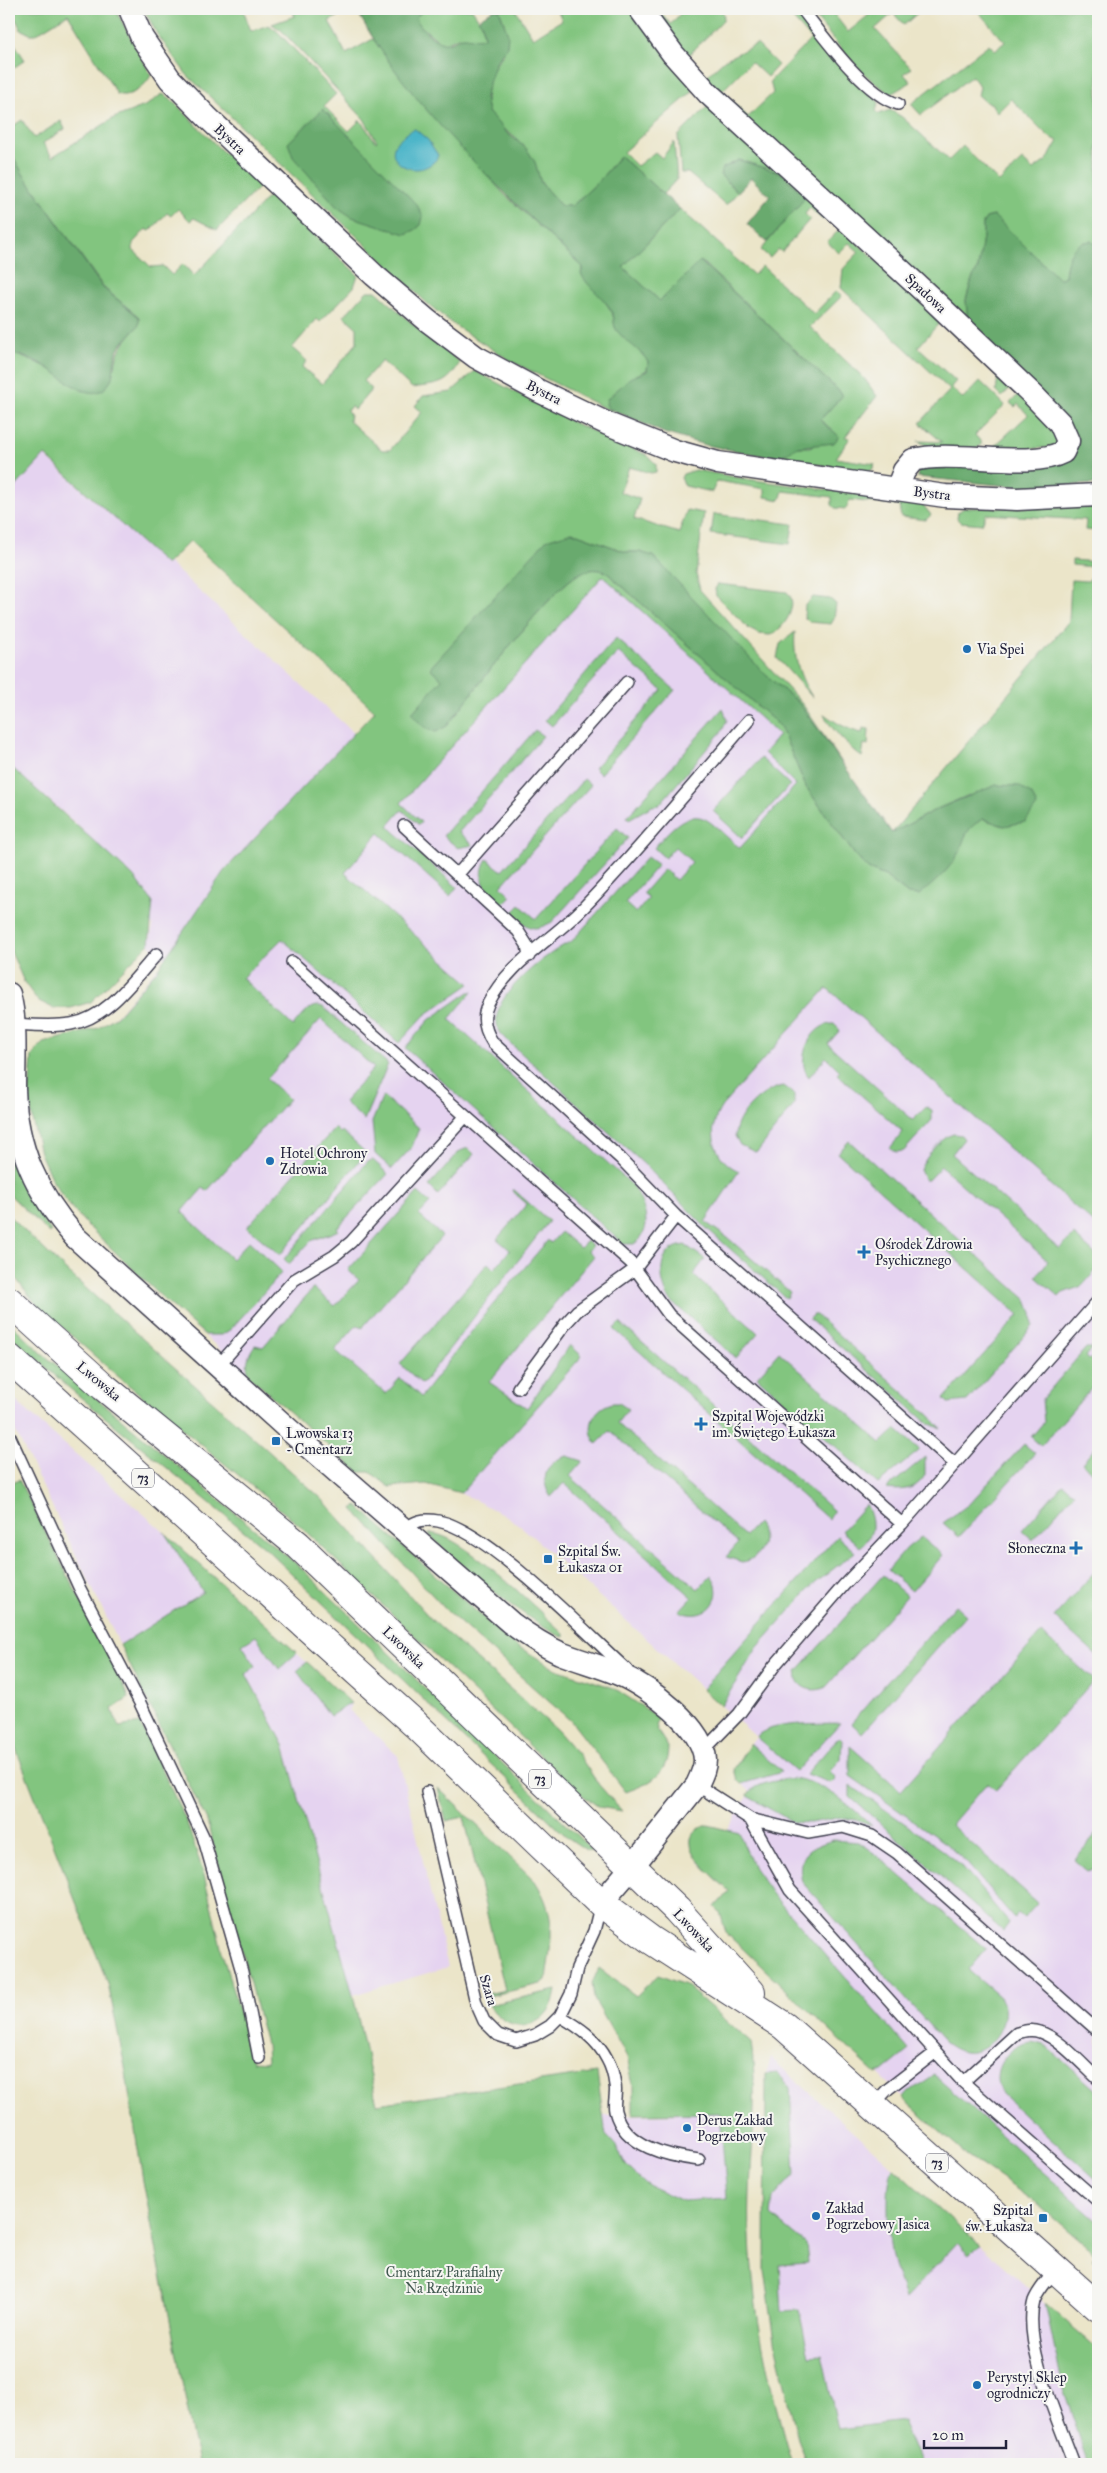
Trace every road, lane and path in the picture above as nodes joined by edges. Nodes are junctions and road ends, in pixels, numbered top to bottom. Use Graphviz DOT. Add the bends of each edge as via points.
graph roads {
  1 [pos="130,9"];
  2 [pos="640,9"];
  3 [pos="802,9"];
  4 [pos="898,104"];
  5 [pos="897,489"];
  6 [pos="1098,495"];
  7 [pos="627,682"];
  8 [pos="749,720"];
  9 [pos="404,826"];
  10 [pos="458,875"];
  11 [pos="157,954"];
  12 [pos="529,956"];
  13 [pos="292,962"];
  14 [pos="9,994"];
  15 [pos="13,1024"];
  16 [pos="465,1117"];
  17 [pos="676,1216"];
  18 [pos="635,1269"];
  19 [pos="9,1301"];
  20 [pos="1098,1301"];
  21 [pos="9,1358"];
  22 [pos="218,1366"];
  23 [pos="518,1388"];
  24 [pos="9,1435"];
  25 [pos="955,1464"];
  26 [pos="902,1524"];
  27 [pos="403,1530"];
  28 [pos="648,1690"];
  29 [pos="703,1751"];
  30 [pos="697,1785"];
  31 [pos="427,1792"];
  32 [pos="750,1819"];
  33 [pos="632,1867"];
  34 [pos="601,1903"];
  35 [pos="560,2016"];
  36 [pos="776,2019"];
  37 [pos="1098,2031"];
  38 [pos="936,2052"];
  39 [pos="259,2058"];
  40 [pos="1098,2079"];
  41 [pos="962,2082"];
  42 [pos="873,2105"];
  43 [pos="699,2160"];
  44 [pos="1098,2201"];
  45 [pos="1056,2269"];
  46 [pos="1098,2307"];
  47 [pos="1074,2464"];
  1 -- 5 [label="street, Bystra" via="142,38 170,79 207,118 374,275 428,322 476,357 608,424 675,451 718,463"];
  2 -- 5 [label="street, Spadowa" via="673,54 708,93 1033,395 1060,423 1066,434 1068,441 1062,452 1046,458 913,460 904,471"];
  3 -- 4 [label="lane" via="862,79 879,95"];
  5 -- 6 [label="street, Bystra" via="944,496 1008,498"];
  7 -- 10 [label="lane"];
  8 -- 12 [label="lane" via="582,908"];
  9 -- 10 [label="lane"];
  10 -- 12 [label="lane" via="518,931 527,945"];
  11 -- 15 [label="lane" via="113,1002 94,1015 73,1024"];
  12 -- 17 [label="lane" via="510,973 488,1003 484,1013 486,1034 620,1158"];
  13 -- 16 [label="lane"];
  14 -- 15 [label="street"];
  15 -- 22 [label="street" via="16,1118 22,1149 55,1214 75,1237"];
  16 -- 18 [label="lane"];
  16 -- 22 [label="lane" via="351,1242 294,1280"];
  17 -- 18 [label="lane"];
  17 -- 25 [label="lane"];
  18 -- 23 [label="lane" via="566,1322"];
  18 -- 26 [label="lane" via="669,1316"];
  19 -- 33 [label="main road, Lwowska / 73" via="104,1387 298,1545"];
  20 -- 25 [label="lane"];
  21 -- 34 [label="main road, Lwowska / 73" via="401,1711"];
  22 -- 27 [label="street"];
  24 -- 39 [label="lane" via="79,1587 140,1703 203,1836 242,1972"];
  25 -- 26 [label="lane"];
  26 -- 29 [label="lane" via="838,1592 775,1665 739,1714"];
  27 -- 28 [label="street" via="534,1640 560,1653 623,1675"];
  27 -- 28 [label="lane" via="415,1521 429,1520 455,1526 473,1536 537,1588"];
  28 -- 29 [label="street" via="691,1728"];
  29 -- 30 [label="street" via="704,1772"];
  30 -- 32 [label="lane"];
  30 -- 33 [label="street"];
  31 -- 35 [label="lane, Szara" via="457,1927 476,2003 484,2021 498,2035 516,2041 536,2035"];
  32 -- 37 [label="lane" via="808,1833 843,1827 872,1836 897,1853"];
  32 -- 38 [label="lane" via="790,1890"];
  33 -- 34 [label="street"];
  33 -- 36 [label="main road, Lwowska / 73" via="677,1910"];
  34 -- 35 [label="lane, Szara" via="594,1931"];
  34 -- 36 [label="main road, Lwowska / 73" via="651,1940"];
  35 -- 43 [label="lane" via="598,2043 616,2085 615,2110 630,2135 649,2149"];
  36 -- 42 [label="main road, Lwowska / 73"];
  38 -- 41 [label="lane"];
  38 -- 42 [label="lane" via="888,2089"];
  40 -- 41 [label="lane" via="1049,2036 1028,2030 1017,2033"];
  41 -- 44 [label="lane"];
  42 -- 45 [label="main road, Lwowska / 73"];
  45 -- 46 [label="main road, Lwowska / 73"];
  45 -- 47 [label="lane" via="1035,2299 1031,2317 1033,2345"];
}
